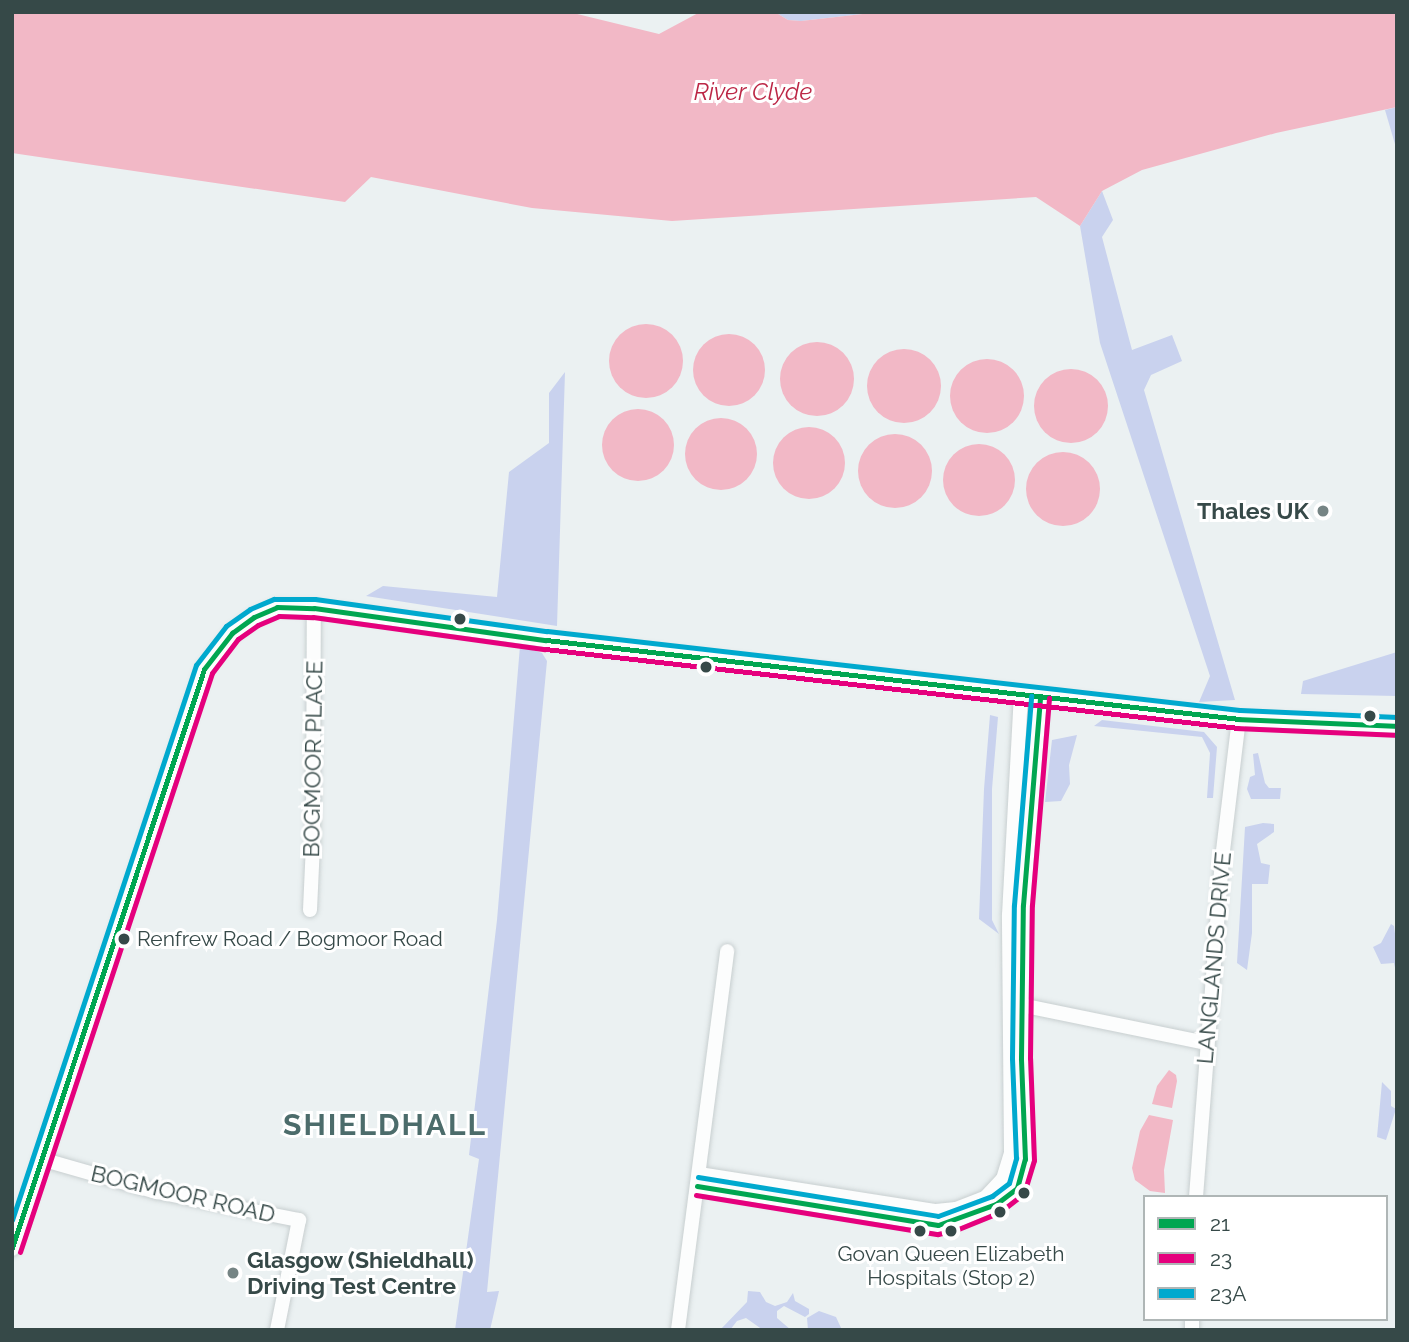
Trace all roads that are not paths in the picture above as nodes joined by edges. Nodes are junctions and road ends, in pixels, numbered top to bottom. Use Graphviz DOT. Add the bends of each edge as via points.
graph roads {
  1 [pos="314,608"];
  2 [pos="1021,696"];
  3 [pos="1040,698"];
  4 [pos="1239,719"];
  5 [pos="1397,726"];
  6 [pos="310,910"];
  7 [pos="727,951"];
  8 [pos="1015,1004"];
  9 [pos="1206,1043"];
  10 [pos="41,1159"];
  11 [pos="698,1180"];
  12 [pos="1196,1195"];
  13 [pos="12,1249"];
  14 [pos="277,1330"];
  15 [pos="678,1330"];
  1 -- 2 [label="street"];
  1 -- 6 [label="street, BOGMOOR PLACE"];
  1 -- 10 [label="street" via="277,607 254,617 232,633 204,668"];
  2 -- 3 [label="street"];
  2 -- 8 [label="street" via="1009,915"];
  3 -- 4 [label="street"];
  3 -- 8 [label="street"];
  4 -- 5 [label="street"];
  4 -- 9 [label="street, LANGLANDS DRIVE"];
  7 -- 11 [label="street"];
  8 -- 9 [label="street"];
  8 -- 11 [label="street" via="1011,1153 1003,1179 985,1198 956,1209 927,1211 787,1186"];
  9 -- 12 [label="street, LANGLANDS DRIVE"];
  10 -- 13 [label="street"];
  10 -- 14 [label="street, BOGMOOR ROAD" via="158,1192 299,1220"];
  11 -- 15 [label="street"];
}
